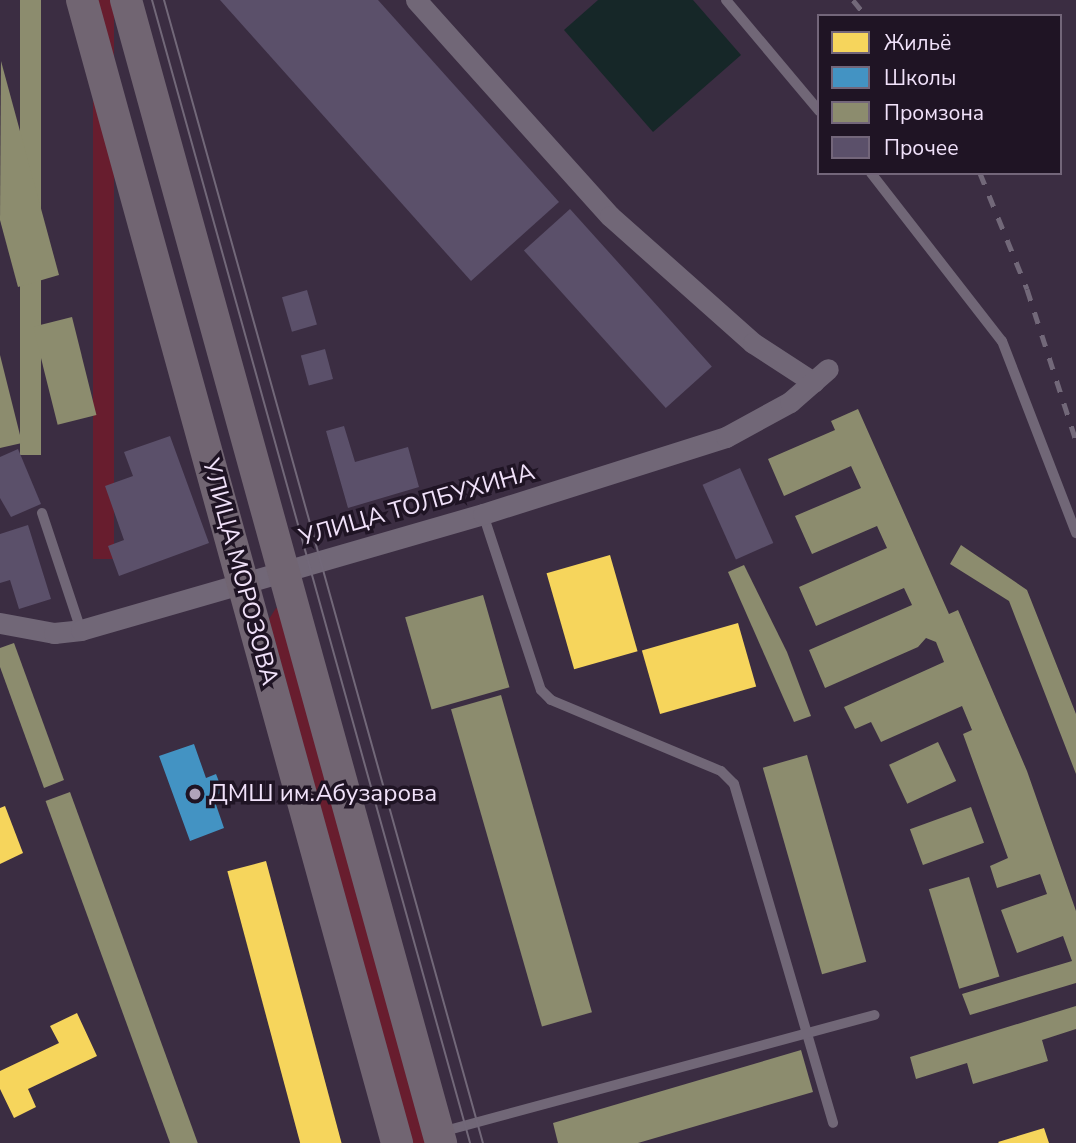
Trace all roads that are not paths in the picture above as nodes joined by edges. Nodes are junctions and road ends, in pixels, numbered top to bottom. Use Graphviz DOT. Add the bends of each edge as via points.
graph roads {
  1 [pos="82,0"];
  2 [pos="126,0"];
  3 [pos="415,0"];
  4 [pos="726,0"];
  5 [pos="817,109"];
  6 [pos="873,175"];
  7 [pos="42,513"];
  8 [pos="483,514"];
  9 [pos="1076,533"];
  10 [pos="284,572"];
  11 [pos="243,584"];
  12 [pos="0,624"];
  13 [pos="81,630"];
  14 [pos="875,1015"];
  15 [pos="808,1034"];
  16 [pos="833,1123"];
  17 [pos="440,1138"];
  18 [pos="397,1143"];
  1 -- 11 [label="main road, УЛИЦА МОРОЗОВА"];
  2 -- 10 [label="main road, УЛИЦА МОРОЗОВА"];
  3 -- 8 [label="street, УЛИЦА ТОЛБУХИНА" via="610,216 753,343 820,376 726,437"];
  4 -- 5 [label="lane"];
  6 -- 9 [label="lane" via="1002,341"];
  7 -- 13 [label="lane"];
  8 -- 10 [label="street, УЛИЦА ТОЛБУХИНА"];
  8 -- 15 [label="lane" via="541,690 551,701 721,771 734,784"];
  10 -- 11 [label="street, УЛИЦА ТОЛБУХИНА"];
  10 -- 17 [label="main road, УЛИЦА МОРОЗОВА"];
  11 -- 13 [label="street, УЛИЦА ТОЛБУХИНА"];
  11 -- 18 [label="main road, УЛИЦА МОРОЗОВА"];
  12 -- 13 [label="street, УЛИЦА ТОЛБУХИНА" via="54,633"];
  14 -- 15 [label="lane"];
  15 -- 16 [label="lane"];
  15 -- 17 [label="lane"];
}
